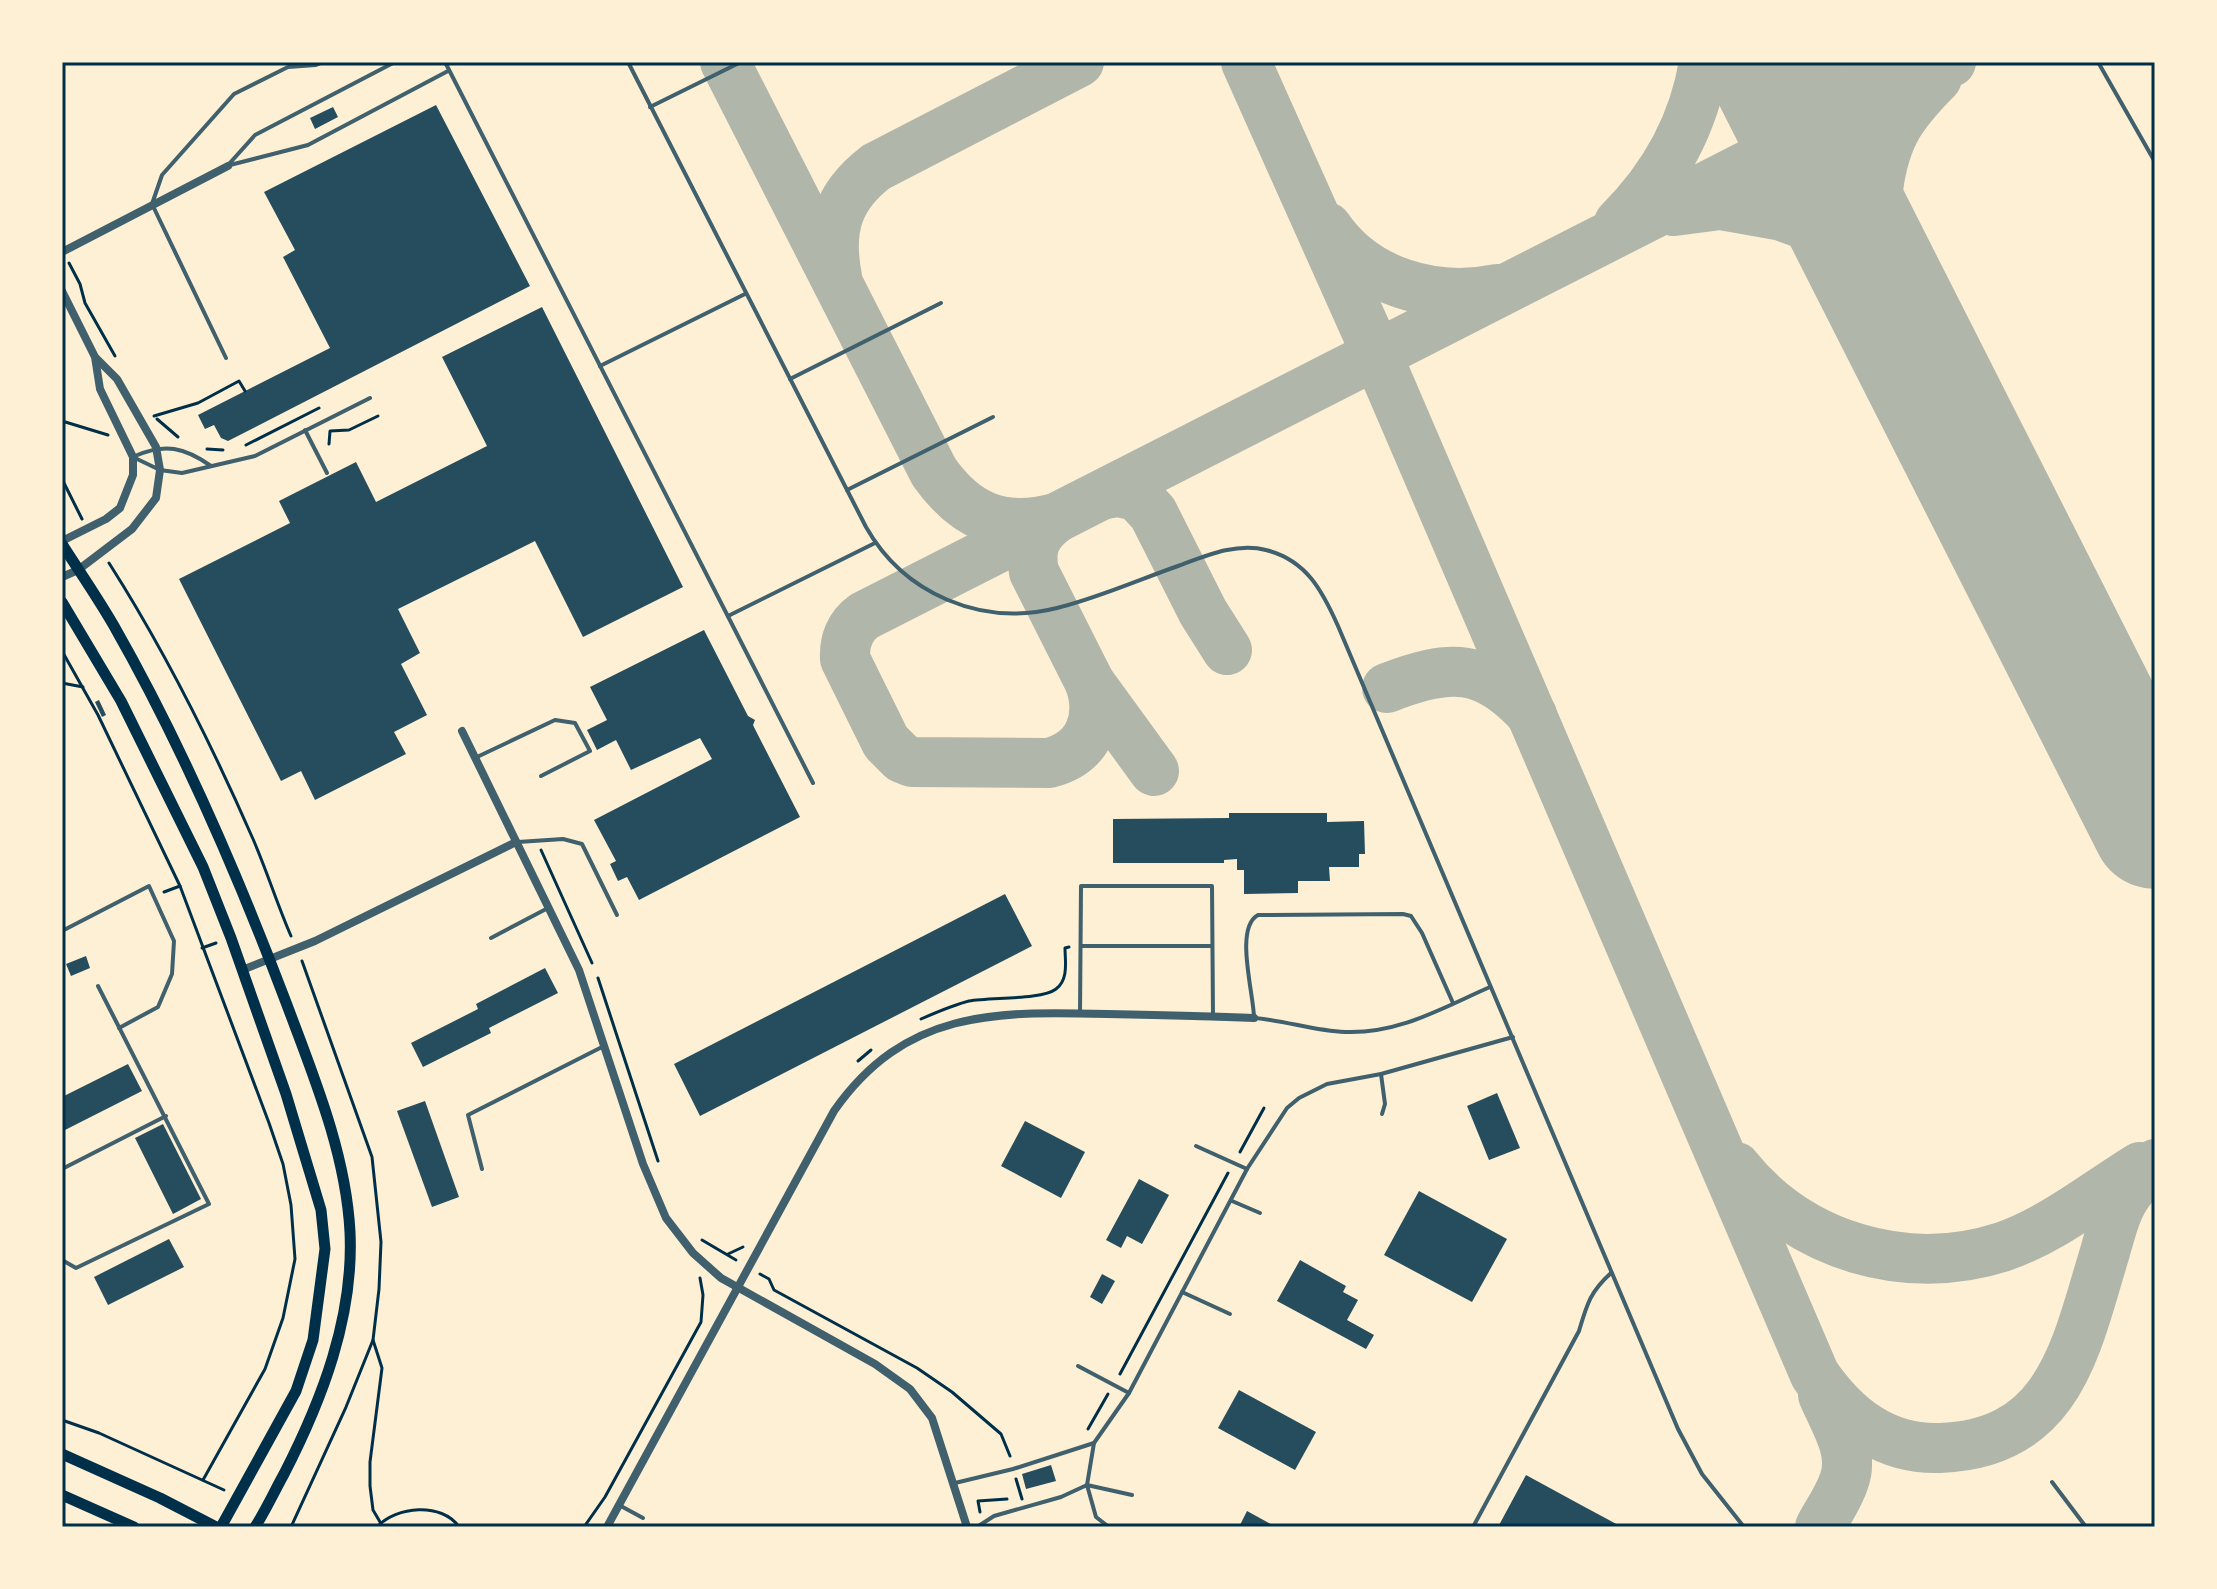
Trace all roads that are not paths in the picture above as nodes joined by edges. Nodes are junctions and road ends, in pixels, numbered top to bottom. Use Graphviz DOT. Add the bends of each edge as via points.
graph roads {
  1 [pos="323,62"];
  2 [pos="395,62"];
  3 [pos="445,62"];
  4 [pos="628,62"];
  5 [pos="741,62"];
  6 [pos="2098,62"];
  7 [pos="450,71"];
  8 [pos="650,107"];
  9 [pos="2155,162"];
  10 [pos="228,166"];
  11 [pos="152,204"];
  12 [pos="63,252"];
  13 [pos="62,291"];
  14 [pos="746,294"];
  15 [pos="941,303"];
  16 [pos="95,357"];
  17 [pos="226,358"];
  18 [pos="600,366"];
  19 [pos="790,379"];
  20 [pos="370,398"];
  21 [pos="993,417"];
  22 [pos="305,430"];
  23 [pos="156,447"];
  24 [pos="133,457"];
  25 [pos="211,466"];
  26 [pos="160,470"];
  27 [pos="327,473"];
  28 [pos="847,490"];
  29 [pos="62,543"];
  30 [pos="875,543"];
  31 [pos="78,570"];
  32 [pos="62,577"];
  33 [pos="62,602"];
  34 [pos="728,616"];
  35 [pos="462,731"];
  36 [pos="475,758"];
  37 [pos="541,776"];
  38 [pos="813,783"];
  39 [pos="516,842"];
  40 [pos="550,907"];
  41 [pos="617,915"];
  42 [pos="62,931"];
  43 [pos="491,938"];
  44 [pos="1081,946"];
  45 [pos="1212,946"];
  46 [pos="270,960"];
  47 [pos="242,970"];
  48 [pos="98,986"];
  49 [pos="1490,987"];
  50 [pos="1453,1003"];
  51 [pos="1080,1013"];
  52 [pos="1213,1016"];
  53 [pos="1254,1018"];
  54 [pos="119,1028"];
  55 [pos="1513,1037"];
  56 [pos="604,1046"];
  57 [pos="1381,1074"];
  58 [pos="1382,1114"];
  59 [pos="166,1116"];
  60 [pos="1196,1146"];
  61 [pos="62,1169"];
  62 [pos="482,1169"];
  63 [pos="1247,1169"];
  64 [pos="1232,1201"];
  65 [pos="1260,1213"];
  66 [pos="62,1260"];
  67 [pos="1611,1273"];
  68 [pos="736,1288"];
  69 [pos="1182,1292"];
  70 [pos="1230,1314"];
  71 [pos="1078,1366"];
  72 [pos="1129,1393"];
  73 [pos="1094,1443"];
  74 [pos="62,1454"];
  75 [pos="2052,1482"];
  76 [pos="954,1483"];
  77 [pos="1087,1485"];
  78 [pos="62,1495"];
  79 [pos="1132,1495"];
  80 [pos="619,1505"];
  81 [pos="643,1518"];
  82 [pos="134,1527"];
  83 [pos="218,1527"];
  84 [pos="255,1527"];
  85 [pos="607,1527"];
  86 [pos="967,1527"];
  87 [pos="977,1527"];
  88 [pos="1109,1527"];
  89 [pos="1473,1527"];
  90 [pos="1744,1527"];
  91 [pos="2086,1527"];
  1 -- 11 [label="lane" via="288,67 234,94 162,175"];
  2 -- 10 [label="lane" via="255,135"];
  3 -- 7 [label="lane"];
  4 -- 8 [label="lane"];
  5 -- 8 [label="lane"];
  6 -- 9 [label="lane"];
  7 -- 10 [label="lane" via="308,145"];
  7 -- 18 [label="lane"];
  8 -- 14 [label="lane"];
  10 -- 11 [label="street"];
  11 -- 12 [label="street"];
  11 -- 17 [label="lane"];
  13 -- 16 [label="street"];
  14 -- 18 [label="lane"];
  14 -- 19 [label="lane"];
  15 -- 19 [label="lane"];
  16 -- 23 [label="street" via="117,379"];
  16 -- 24 [label="street" via="100,389"];
  18 -- 34 [label="lane"];
  19 -- 28 [label="lane"];
  20 -- 22 [label="lane"];
  21 -- 28 [label="lane"];
  22 -- 25 [label="lane" via="255,456"];
  22 -- 27 [label="lane"];
  23 -- 24 [label="lane"];
  23 -- 25 [label="lane" via="197,456"];
  23 -- 26 [label="street"];
  24 -- 26 [label="lane"];
  24 -- 29 [label="street" via="133,475 120,508"];
  25 -- 26 [label="lane" via="182,473"];
  26 -- 31 [label="street" via="156,498 144,516"];
  28 -- 30 [label="lane"];
  29 -- 31 [label="main road"];
  30 -- 34 [label="lane"];
  30 -- 49 [label="lane" via="922,587 992,613 1061,608 1244,547 1264,549 1300,566 1325,597"];
  31 -- 32 [label="street"];
  31 -- 46 [label="main road" via="160,711 213,821"];
  33 -- 47 [label="main road" via="169,795"];
  34 -- 38 [label="lane"];
  35 -- 36 [label="street"];
  36 -- 37 [label="lane" via="555,720 575,723 590,751"];
  36 -- 39 [label="street"];
  39 -- 40 [label="street"];
  39 -- 41 [label="lane" via="563,839 582,844"];
  39 -- 46 [label="street"];
  40 -- 43 [label="lane"];
  40 -- 56 [label="street" via="579,970"];
  42 -- 54 [label="lane" via="149,886 174,941 172,974 158,1007"];
  44 -- 45 [label="lane"];
  44 -- 45 [label="lane" via="1081,886 1212,886"];
  44 -- 51 [label="lane"];
  45 -- 52 [label="lane"];
  46 -- 47 [label="street"];
  46 -- 84 [label="main road" via="310,1066 342,1177 349,1268 319,1399"];
  47 -- 83 [label="main road" via="311,1171 325,1249 313,1340 296,1391"];
  48 -- 54 [label="lane"];
  49 -- 50 [label="lane"];
  49 -- 55 [label="lane"];
  50 -- 53 [label="lane" via="1395,1028 1366,1032"];
  50 -- 53 [label="lane" via="1411,916 1258,915 1247,927"];
  51 -- 52 [label="street"];
  51 -- 68 [label="street" via="964,1019 917,1037 876,1063 834,1111"];
  52 -- 53 [label="street"];
  54 -- 59 [label="lane"];
  55 -- 57 [label="lane"];
  55 -- 67 [label="lane"];
  56 -- 62 [label="lane" via="468,1115"];
  56 -- 68 [label="street" via="654,1195 672,1227 706,1266"];
  57 -- 58 [label="lane"];
  57 -- 63 [label="lane" via="1327,1084 1299,1098 1277,1121"];
  59 -- 61 [label="lane"];
  59 -- 66 [label="lane" via="209,1204 76,1268"];
  60 -- 63 [label="lane"];
  63 -- 64 [label="lane"];
  64 -- 65 [label="lane"];
  64 -- 69 [label="lane"];
  67 -- 89 [label="lane" via="1594,1288 1579,1331"];
  67 -- 90 [label="lane" via="1678,1429 1702,1474"];
  68 -- 76 [label="street" via="875,1364 910,1389 932,1418"];
  68 -- 80 [label="street"];
  69 -- 70 [label="lane"];
  69 -- 72 [label="lane"];
  71 -- 72 [label="lane"];
  72 -- 73 [label="lane"];
  73 -- 76 [label="lane"];
  73 -- 77 [label="lane"];
  74 -- 83 [label="main road"];
  75 -- 91 [label="lane"];
  76 -- 86 [label="street"];
  77 -- 79 [label="lane"];
  77 -- 87 [label="lane" via="994,1516"];
  77 -- 88 [label="lane" via="1096,1517"];
  78 -- 82 [label="main road"];
  80 -- 81 [label="lane"];
  80 -- 85 [label="street"];
}
